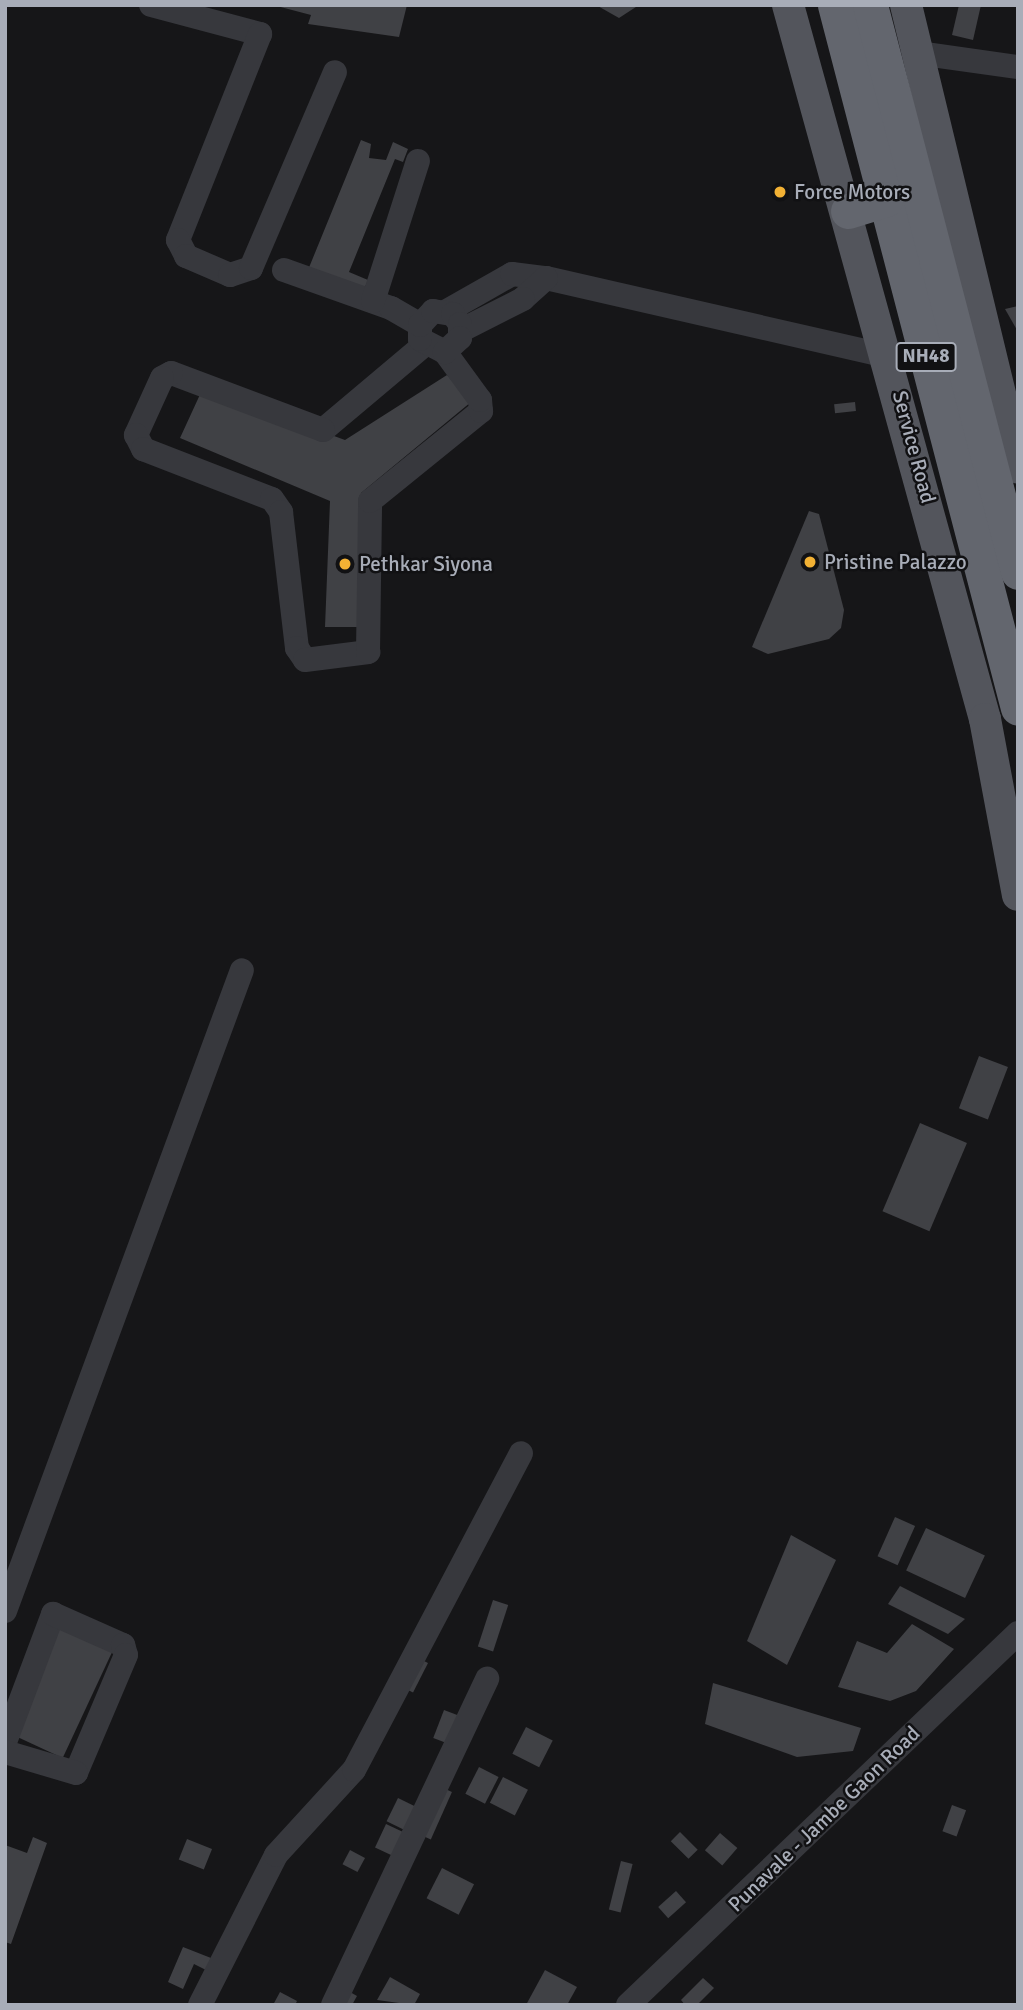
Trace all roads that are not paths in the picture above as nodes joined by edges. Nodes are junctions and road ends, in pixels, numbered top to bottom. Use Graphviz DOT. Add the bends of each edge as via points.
graph roads {
  1 [pos="151,5"];
  2 [pos="788,5"];
  3 [pos="835,5"];
  4 [pos="870,5"];
  5 [pos="906,5"];
  6 [pos="918,53"];
  7 [pos="1018,67"];
  8 [pos="335,72"];
  9 [pos="418,161"];
  10 [pos="885,200"];
  11 [pos="848,211"];
  12 [pos="284,270"];
  13 [pos="546,278"];
  14 [pos="373,301"];
  15 [pos="447,311"];
  16 [pos="461,330"];
  17 [pos="430,341"];
  18 [pos="890,357"];
  19 [pos="1018,468"];
  20 [pos="1018,572"];
  21 [pos="1018,708"];
  22 [pos="1018,895"];
  23 [pos="242,970"];
  24 [pos="522,1452"];
  25 [pos="16,1548"];
  26 [pos="5,1611"];
  27 [pos="1018,1633"];
  28 [pos="487,1679"];
  29 [pos="5,1742"];
  30 [pos="5,1752"];
  31 [pos="200,2005"];
  32 [pos="333,2005"];
  33 [pos="628,2005"];
  1 -- 8 [label="street" via="260,34 178,240 186,256 230,275 251,268"];
  2 -- 11 [label="main road, Service Road"];
  3 -- 10 [label="highway, NH48"];
  4 -- 20 [label="highway, NH48"];
  5 -- 6 [label="main road"];
  6 -- 7 [label="street"];
  6 -- 19 [label="main road" via="952,216"];
  9 -- 14 [label="street"];
  10 -- 11 [label="highway"];
  10 -- 21 [label="highway, NH48"];
  11 -- 18 [label="main road, Service Road"];
  12 -- 14 [label="street"];
  13 -- 15 [label="street" via="512,274"];
  13 -- 16 [label="street" via="523,299"];
  13 -- 18 [label="street"];
  14 -- 17 [label="street"];
  15 -- 16 [label="street"];
  15 -- 17 [label="street" via="428,314"];
  16 -- 17 [label="street" via="457,344"];
  17 -- 17 [label="street" via="480,400 481,411 370,500 368,652 305,660 297,648 276,505 143,449 135,435 162,378 171,373 323,430"];
  18 -- 22 [label="main road, Service Road" via="985,719"];
  23 -- 25 [label="street"];
  24 -- 31 [label="street" via="354,1770 276,1855"];
  25 -- 26 [label="street"];
  27 -- 33 [label="street, Punavale - Jambe Gaon Road"];
  28 -- 32 [label="street"];
  29 -- 30 [label="street" via="53,1614 123,1645 126,1655 76,1773"];
}
